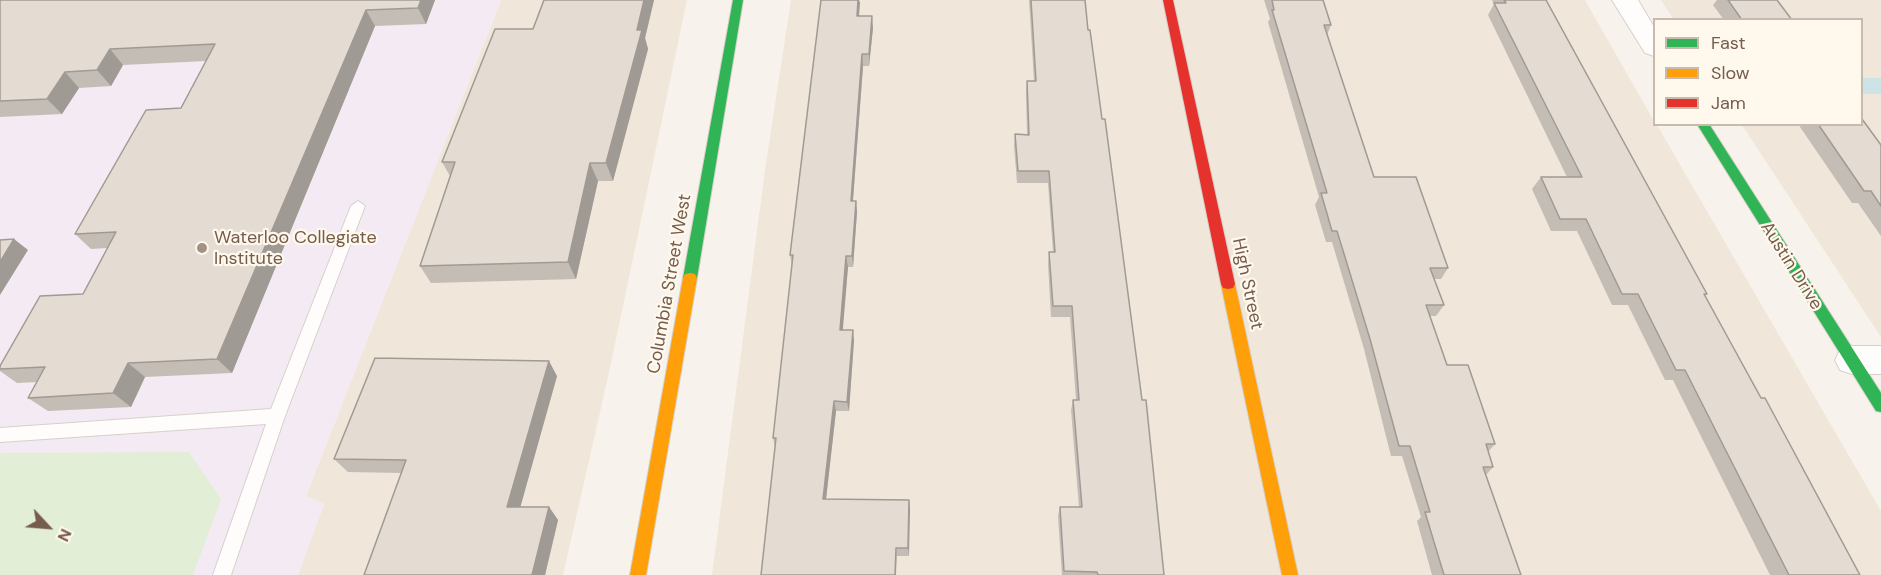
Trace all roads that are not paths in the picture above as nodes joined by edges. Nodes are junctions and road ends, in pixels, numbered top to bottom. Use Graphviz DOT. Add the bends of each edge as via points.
graph roads {
  1 [pos="738,0"];
  2 [pos="1168,0"];
  3 [pos="1625,0"];
  4 [pos="1653,45"];
  5 [pos="1704,126"];
  6 [pos="358,206"];
  7 [pos="1867,360"];
  8 [pos="1881,406"];
  9 [pos="277,416"];
  10 [pos="0,435"];
  11 [pos="222,575"];
  12 [pos="638,575"];
  13 [pos="1290,575"];
  1 -- 12 [label="street, Columbia Street West"];
  2 -- 13 [label="street, High Street"];
  3 -- 4 [label="street"];
  5 -- 7 [label="street, Austin Drive" via="1826,322"];
  6 -- 9 [label="lane"];
  7 -- 8 [label="street, Austin Drive"];
  9 -- 10 [label="lane"];
  9 -- 11 [label="lane"];
}
